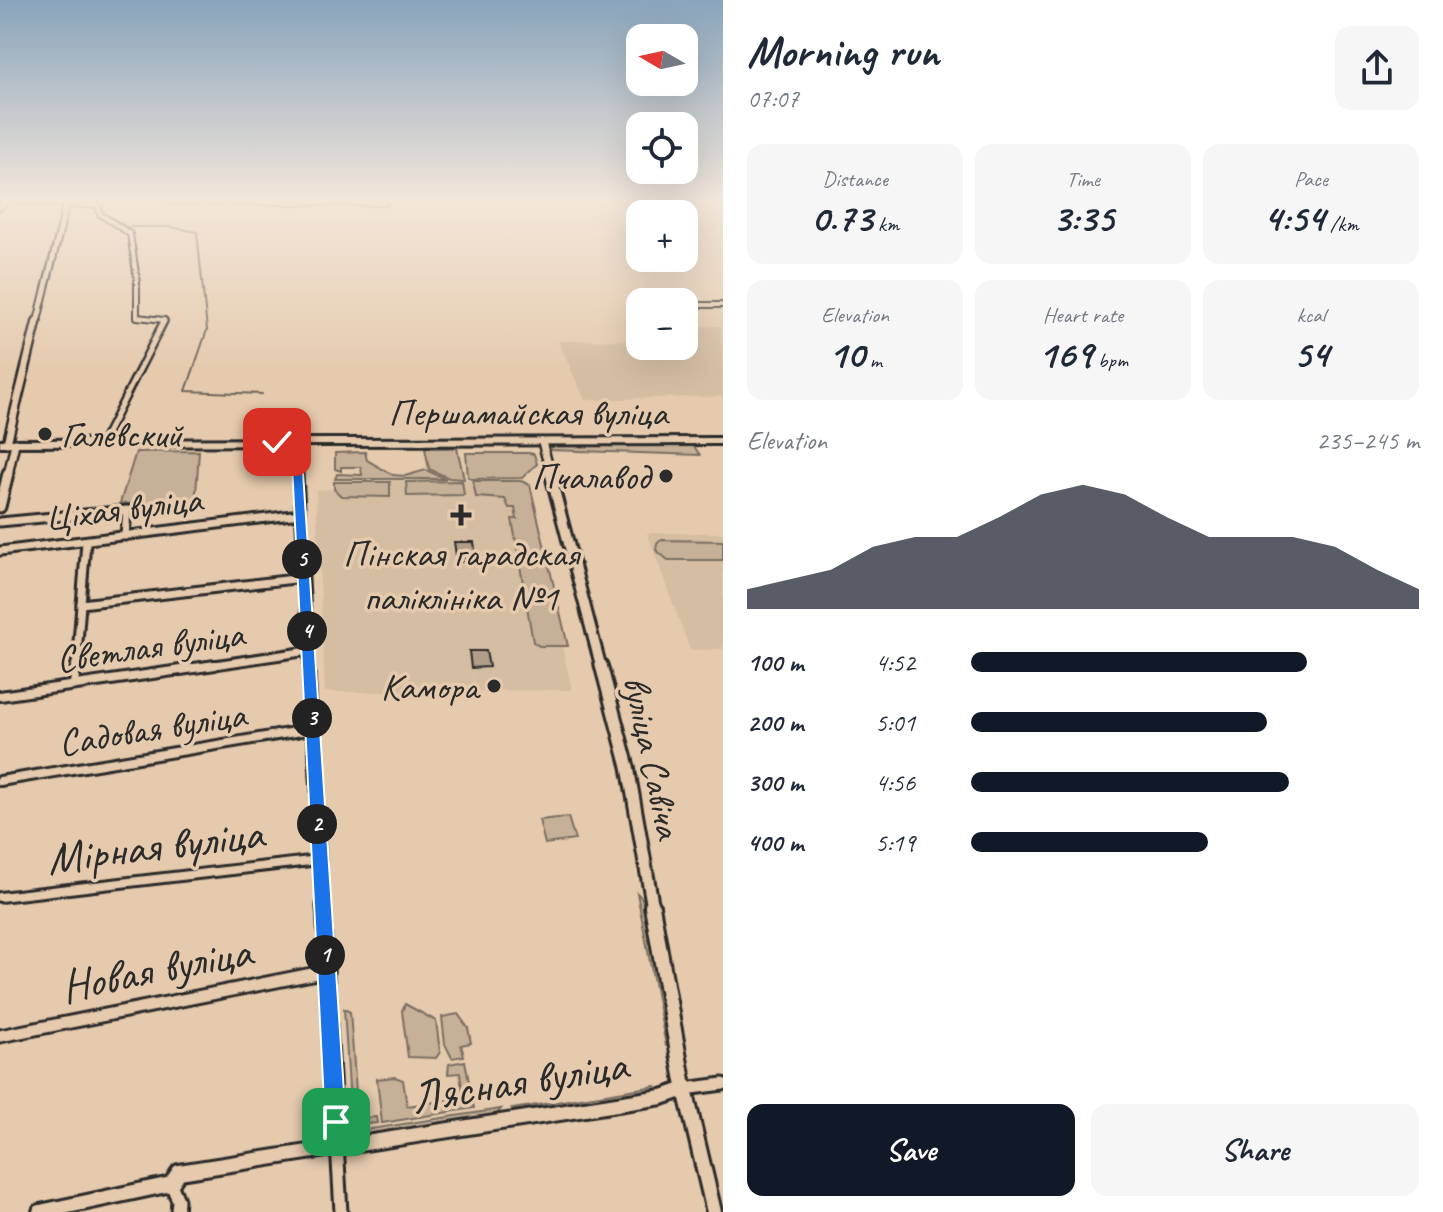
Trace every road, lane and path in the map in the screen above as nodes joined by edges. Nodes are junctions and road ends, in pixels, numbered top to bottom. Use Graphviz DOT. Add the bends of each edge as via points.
graph roads {
  1 [pos="53,258"];
  2 [pos="134,258"];
  3 [pos="701,305"];
  4 [pos="723,305"];
  5 [pos="723,441"];
  6 [pos="542,442"];
  7 [pos="102,443"];
  8 [pos="9,445"];
  9 [pos="296,447"];
  10 [pos="0,507"];
  11 [pos="300,514"];
  12 [pos="0,522"];
  13 [pos="125,536"];
  14 [pos="86,542"];
  15 [pos="0,551"];
  16 [pos="303,578"];
  17 [pos="81,604"];
  18 [pos="308,651"];
  19 [pos="74,685"];
  20 [pos="0,696"];
  21 [pos="313,729"];
  22 [pos="0,781"];
  23 [pos="319,860"];
  24 [pos="0,897"];
  25 [pos="327,971"];
  26 [pos="0,1036"];
  27 [pos="723,1084"];
  28 [pos="685,1089"];
  29 [pos="337,1148"];
  30 [pos="171,1184"];
  31 [pos="717,1209"];
  32 [pos="40,1212"];
  33 [pos="177,1212"];
  34 [pos="341,1212"];
  1 -- 8 [label="street"];
  2 -- 7 [label="street" via="137,317 164,320"];
  3 -- 4 [label="street"];
  5 -- 6 [label="main road, Першамайская вуліца"];
  6 -- 9 [label="main road, Першамайская вуліца" via="332,442"];
  6 -- 28 [label="street, вуліца Савіча" via="628,767"];
  7 -- 8 [label="main road, Першамайская вуліца"];
  7 -- 9 [label="main road, Першамайская вуліца"];
  8 -- 10 [label="street"];
  9 -- 11 [label="street"];
  11 -- 13 [label="street, Ціхая вуліца"];
  11 -- 16 [label="street"];
  12 -- 13 [label="street" via="127,510"];
  13 -- 14 [label="street, Ціхая вуліца"];
  14 -- 15 [label="street, Ціхая вуліца"];
  14 -- 17 [label="street"];
  16 -- 17 [label="street"];
  16 -- 18 [label="street"];
  17 -- 19 [label="street"];
  18 -- 19 [label="street, Светлая вуліца"];
  18 -- 21 [label="street"];
  19 -- 20 [label="street, Светлая вуліца"];
  21 -- 22 [label="street, Садовая вуліца"];
  21 -- 23 [label="street"];
  23 -- 24 [label="street, Мірная вуліца"];
  23 -- 25 [label="street"];
  25 -- 26 [label="street, Новая вуліца"];
  25 -- 29 [label="street"];
  27 -- 28 [label="street"];
  28 -- 29 [label="street, Лясная вуліца" via="662,1097"];
  28 -- 31 [label="street, вуліца Савіча"];
  29 -- 30 [label="street, Лясная вуліца" via="179,1172"];
  29 -- 34 [label="street"];
  30 -- 32 [label="street, Лясная вуліца"];
  30 -- 33 [label="street"];
}
